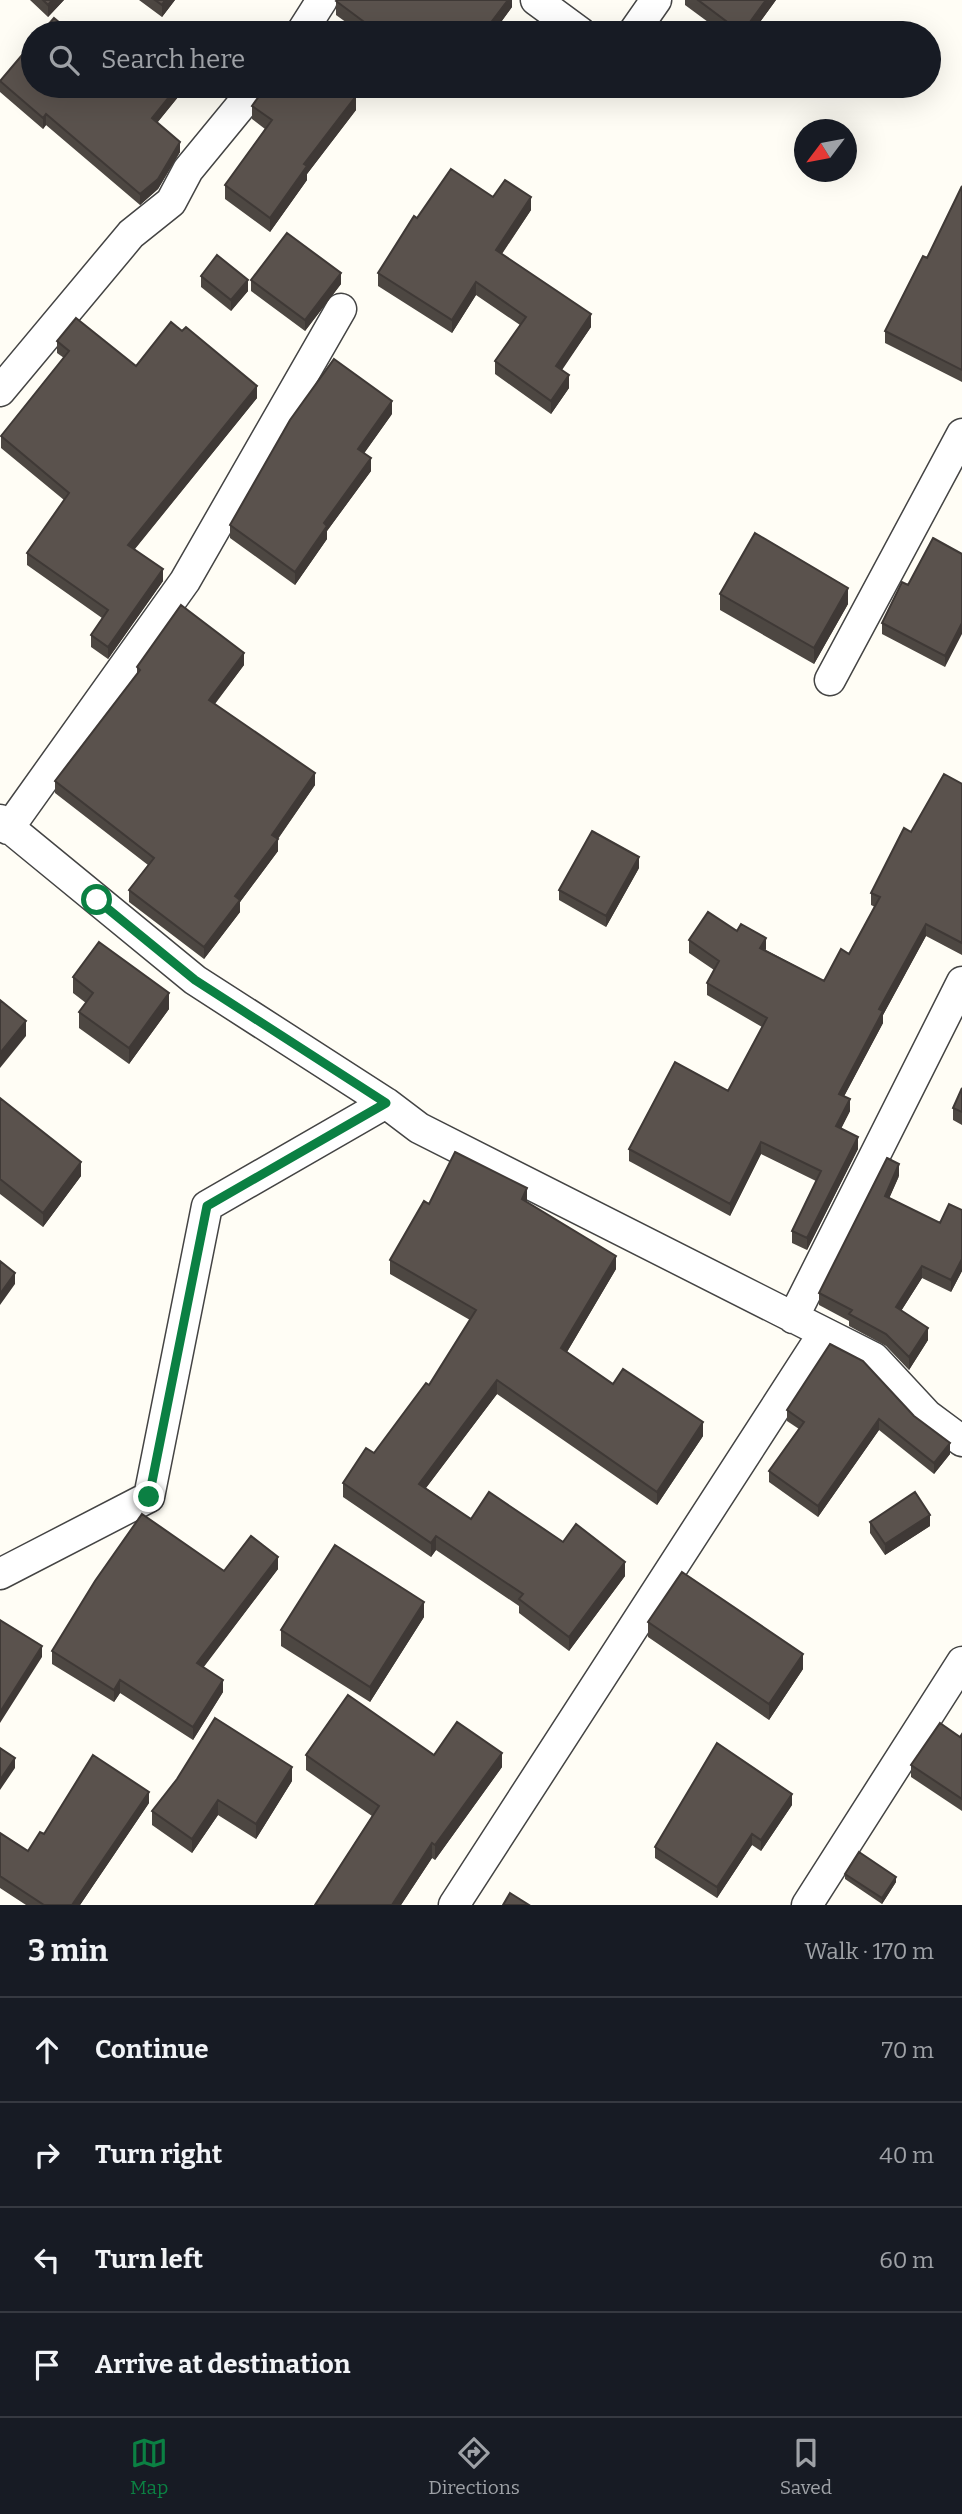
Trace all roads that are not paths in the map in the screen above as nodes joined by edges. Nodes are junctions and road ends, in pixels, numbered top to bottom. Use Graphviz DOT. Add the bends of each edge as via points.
graph roads {
  1 [pos="322,0"];
  2 [pos="536,0"];
  3 [pos="656,0"];
  4 [pos="309,21"];
  5 [pos="565,21"];
  6 [pos="641,21"];
  7 [pos="247,98"];
  8 [pos="341,309"];
  9 [pos="0,391"];
  10 [pos="962,434"];
  11 [pos="830,680"];
  12 [pos="4,824"];
  13 [pos="962,982"];
  14 [pos="386,1103"];
  15 [pos="793,1318"];
  16 [pos="823,1335"];
  17 [pos="962,1441"];
  18 [pos="0,1574"];
  19 [pos="962,1662"];
  20 [pos="454,1905"];
  21 [pos="807,1905"];
  1 -- 4 [label="street"];
  2 -- 5 [label="street"];
  3 -- 6 [label="street"];
  7 -- 9 [label="street" via="188,170 171,202 131,234"];
  8 -- 12 [label="street" via="185,581"];
  10 -- 11 [label="street"];
  12 -- 14 [label="street" via="195,980"];
  13 -- 15 [label="street"];
  14 -- 15 [label="street" via="419,1128"];
  14 -- 18 [label="street" via="207,1206 149,1497"];
  15 -- 16 [label="street"];
  16 -- 17 [label="street" via="874,1358 927,1415"];
  16 -- 20 [label="street"];
  19 -- 21 [label="street"];
}
